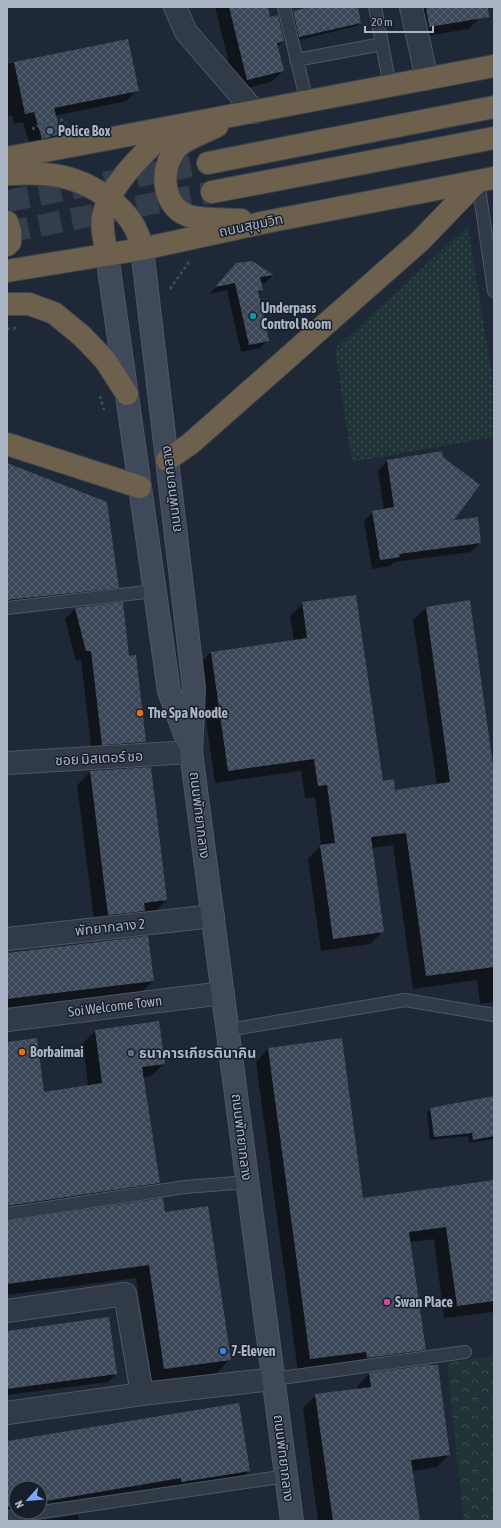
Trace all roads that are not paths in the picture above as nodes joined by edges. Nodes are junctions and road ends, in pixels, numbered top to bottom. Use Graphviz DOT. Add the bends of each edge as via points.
graph roads {
  1 [pos="175,7"];
  2 [pos="284,7"];
  3 [pos="374,7"];
  4 [pos="411,7"];
  5 [pos="382,44"];
  6 [pos="296,60"];
  7 [pos="494,66"];
  8 [pos="427,79"];
  9 [pos="390,86"];
  10 [pos="307,102"];
  11 [pos="494,107"];
  12 [pos="248,113"];
  13 [pos="169,128"];
  14 [pos="494,138"];
  15 [pos="7,158"];
  16 [pos="208,163"];
  17 [pos="7,174"];
  18 [pos="486,179"];
  19 [pos="212,192"];
  20 [pos="109,198"];
  21 [pos="7,222"];
  22 [pos="266,222"];
  23 [pos="7,245"];
  24 [pos="142,249"];
  25 [pos="107,255"];
  26 [pos="7,271"];
  27 [pos="494,291"];
  28 [pos="7,304"];
  29 [pos="127,394"];
  30 [pos="7,444"];
  31 [pos="167,460"];
  32 [pos="140,487"];
  33 [pos="155,591"];
  34 [pos="7,608"];
  35 [pos="191,752"];
  36 [pos="7,763"];
  37 [pos="213,916"];
  38 [pos="7,939"];
  39 [pos="223,993"];
  40 [pos="494,1015"];
  41 [pos="7,1020"];
  42 [pos="228,1030"];
  43 [pos="248,1182"];
  44 [pos="7,1214"];
  45 [pos="7,1311"];
  46 [pos="465,1352"];
  47 [pos="274,1379"];
  48 [pos="142,1394"];
  49 [pos="7,1414"];
  50 [pos="287,1476"];
  51 [pos="7,1517"];
  52 [pos="292,1521"];
  1 -- 12 [label="street" via="186,32"];
  2 -- 6 [label="lane"];
  3 -- 5 [label="lane"];
  4 -- 8 [label="street"];
  5 -- 6 [label="lane"];
  5 -- 9 [label="lane"];
  6 -- 10 [label="lane"];
  7 -- 8 [label="highway"];
  8 -- 9 [label="highway"];
  9 -- 10 [label="highway"];
  10 -- 12 [label="highway"];
  11 -- 16 [label="highway"];
  12 -- 13 [label="highway"];
  12 -- 22 [label="highway" via="181,144 169,157 165,182 168,196 175,207 190,216"];
  13 -- 15 [label="highway"];
  13 -- 20 [label="highway" via="132,168"];
  14 -- 19 [label="highway"];
  17 -- 20 [label="highway" via="45,174 85,185"];
  18 -- 22 [label="highway, ถนนสุขุมวิท"];
  18 -- 27 [label="lane"];
  18 -- 31 [label="highway" via="420,241 190,444"];
  20 -- 24 [label="highway" via="132,221 140,237"];
  20 -- 25 [label="highway" via="103,220"];
  21 -- 23 [label="highway" via="10,231 10,242"];
  22 -- 24 [label="highway, ถนนสุขุมวิท"];
  24 -- 25 [label="highway, ถนนสุขุมวิท"];
  24 -- 31 [label="main road, ถนนพัทยากลาง"];
  25 -- 26 [label="highway, ถนนสุขุมวิท"];
  25 -- 29 [label="main road, ถนนพัทยากลาง"];
  28 -- 29 [label="highway" via="29,304 54,314 82,336 105,360"];
  29 -- 32 [label="main road, ถนนพัทยากลาง"];
  30 -- 32 [label="highway"];
  31 -- 35 [label="main road, ถนนพัทยากลาง" via="194,688"];
  32 -- 33 [label="main road, ถนนพัทยากลาง"];
  33 -- 34 [label="lane"];
  33 -- 35 [label="main road, ถนนพัทยากลาง" via="169,691"];
  35 -- 36 [label="street, ซอย มิสเตอร์ ชอ"];
  35 -- 37 [label="main road, ถนนพัทยากลาง"];
  37 -- 38 [label="street, พัทยากลาง 2"];
  37 -- 39 [label="main road, ถนนพัทยากลาง"];
  39 -- 41 [label="street, Soi Welcome Town"];
  39 -- 42 [label="main road, ถนนพัทยากลาง"];
  40 -- 42 [label="lane" via="405,1000"];
  42 -- 43 [label="main road, ถนนพัทยากลาง"];
  43 -- 44 [label="lane" via="185,1187"];
  43 -- 47 [label="main road, ถนนพัทยากลาง"];
  45 -- 48 [label="street" via="126,1294"];
  46 -- 47 [label="lane"];
  47 -- 48 [label="street"];
  47 -- 50 [label="main road, ถนนพัทยากลาง"];
  48 -- 49 [label="street"];
  50 -- 51 [label="lane"];
  50 -- 52 [label="main road, ถนนพัทยากลาง"];
}
